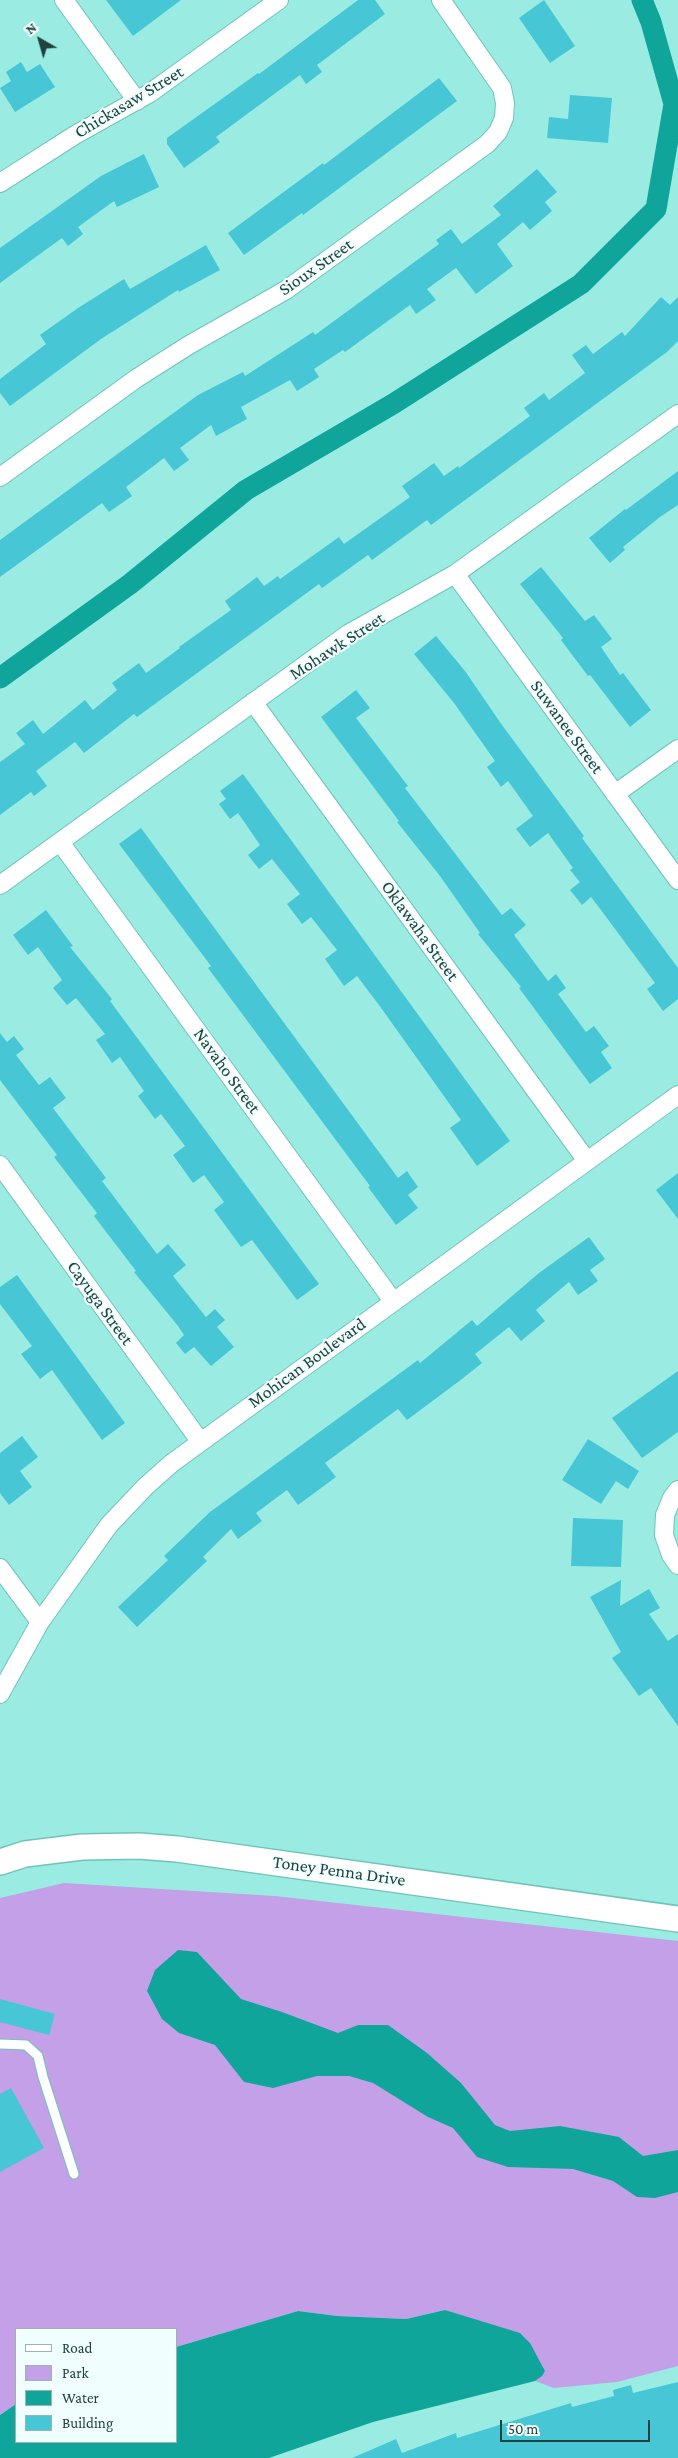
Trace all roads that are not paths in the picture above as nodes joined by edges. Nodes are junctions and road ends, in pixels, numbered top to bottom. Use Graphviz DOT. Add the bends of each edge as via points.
graph roads {
  1 [pos="64,0"];
  2 [pos="279,0"];
  3 [pos="441,0"];
  4 [pos="137,101"];
  5 [pos="0,183"];
  6 [pos="678,414"];
  7 [pos="0,477"];
  8 [pos="456,574"];
  9 [pos="253,702"];
  10 [pos="678,748"];
  11 [pos="615,794"];
  12 [pos="60,842"];
  13 [pos="678,880"];
  14 [pos="0,885"];
  15 [pos="678,1095"];
  16 [pos="587,1161"];
  17 [pos="0,1165"];
  18 [pos="393,1301"];
  19 [pos="200,1441"];
  20 [pos="678,1490"];
  21 [pos="678,1565"];
  22 [pos="0,1568"];
  23 [pos="40,1622"];
  24 [pos="0,1694"];
  25 [pos="0,1862"];
  26 [pos="678,1919"];
  27 [pos="0,2044"];
  28 [pos="74,2174"];
  1 -- 4 [label="street"];
  2 -- 4 [label="street, Chickasaw Street"];
  3 -- 7 [label="street, Sioux Street" via="502,88 504,118 488,144 286,290 137,378"];
  4 -- 5 [label="street, Chickasaw Street" via="75,135"];
  6 -- 8 [label="street, Mohawk Street"];
  8 -- 9 [label="street, Mohawk Street" via="348,634"];
  8 -- 11 [label="street, Suwanee Street"];
  9 -- 12 [label="street, Mohawk Street"];
  9 -- 16 [label="street, Oklawaha Street"];
  10 -- 11 [label="street"];
  11 -- 13 [label="street, Suwanee Street"];
  12 -- 14 [label="street, Mohawk Street"];
  12 -- 18 [label="street, Navaho Street"];
  15 -- 16 [label="street, Mohican Boulevard"];
  16 -- 18 [label="street, Mohican Boulevard"];
  17 -- 19 [label="street, Cayuga Street"];
  18 -- 19 [label="street, Mohican Boulevard"];
  19 -- 23 [label="street, Mohican Boulevard" via="146,1486 109,1525"];
  20 -- 21 [label="street" via="665,1515 664,1535"];
  22 -- 23 [label="street"];
  23 -- 24 [label="street, Mohican Boulevard"];
  25 -- 26 [label="street, Toney Penna Drive" via="25,1854 82,1847 177,1849"];
  27 -- 28 [label="lane" via="26,2045 38,2056"];
}
